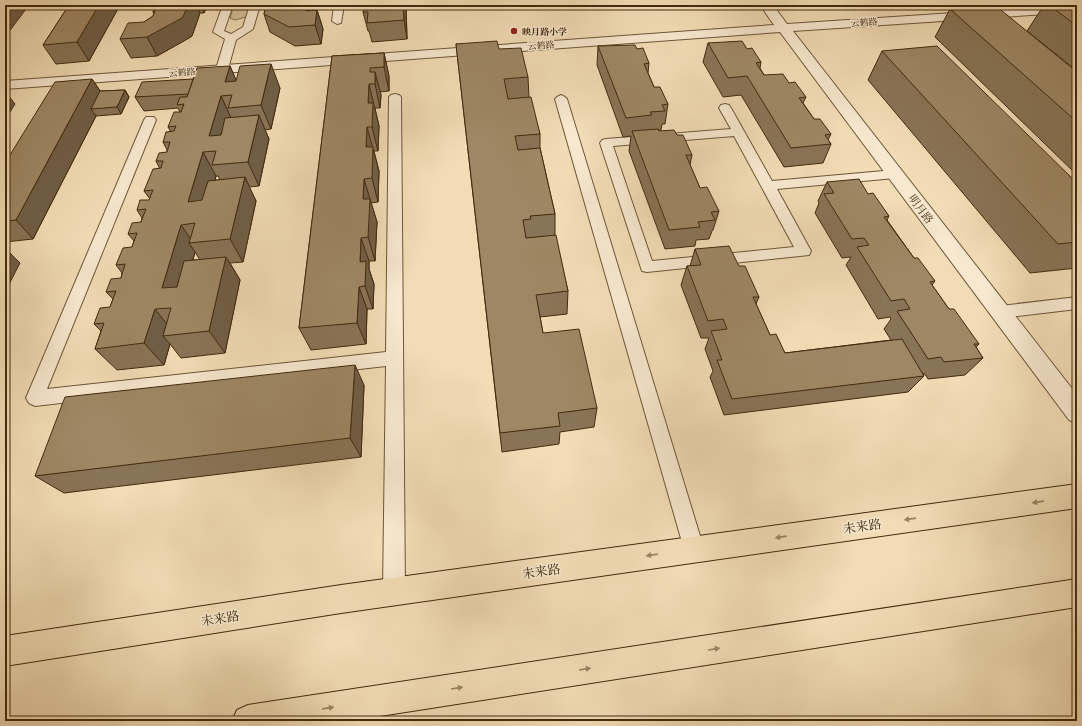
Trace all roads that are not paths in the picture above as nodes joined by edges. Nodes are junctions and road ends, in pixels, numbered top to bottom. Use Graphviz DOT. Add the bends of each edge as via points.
graph roads {
  1 [pos="228,5"];
  2 [pos="255,5"];
  3 [pos="339,5"];
  4 [pos="766,5"];
  5 [pos="1077,8"];
  6 [pos="338,21"];
  7 [pos="783,28"];
  8 [pos="231,38"];
  9 [pos="222,69"];
  10 [pos="5,85"];
  11 [pos="396,97"];
  12 [pos="561,99"];
  13 [pos="725,108"];
  14 [pos="150,120"];
  15 [pos="738,132"];
  16 [pos="895,174"];
  17 [pos="768,186"];
  18 [pos="1077,303"];
  19 [pos="1000,312"];
  20 [pos="395,358"];
  21 [pos="1077,413"];
  22 [pos="1077,496"];
  23 [pos="694,549"];
  24 [pos="394,591"];
  25 [pos="1077,593"];
  26 [pos="5,651"];
  27 [pos="248,721"];
  1 -- 8 [label="lane" via="218,32"];
  2 -- 8 [label="lane" via="248,28"];
  3 -- 6 [label="lane"];
  4 -- 7 [label="street, 明月路"];
  5 -- 7 [label="street, 云鹤路"];
  7 -- 9 [label="street, 云鹤路"];
  7 -- 16 [label="street, 明月路"];
  8 -- 9 [label="lane"];
  9 -- 10 [label="street, 云鹤路"];
  11 -- 20 [label="lane"];
  12 -- 23 [label="lane"];
  13 -- 15 [label="lane"];
  14 -- 20 [label="lane" via="35,398"];
  15 -- 17 [label="lane"];
  15 -- 17 [label="lane" via="606,143 647,267 804,251"];
  16 -- 17 [label="lane"];
  16 -- 19 [label="street, 明月路"];
  18 -- 19 [label="lane"];
  19 -- 21 [label="street, 明月路"];
  20 -- 24 [label="lane"];
  22 -- 23 [label="main road, 未来路, one-way"];
  23 -- 24 [label="main road, 未来路, one-way"];
  24 -- 26 [label="main road, 未来路"];
  27 -- 25 [label="main road, one-way"];
}
